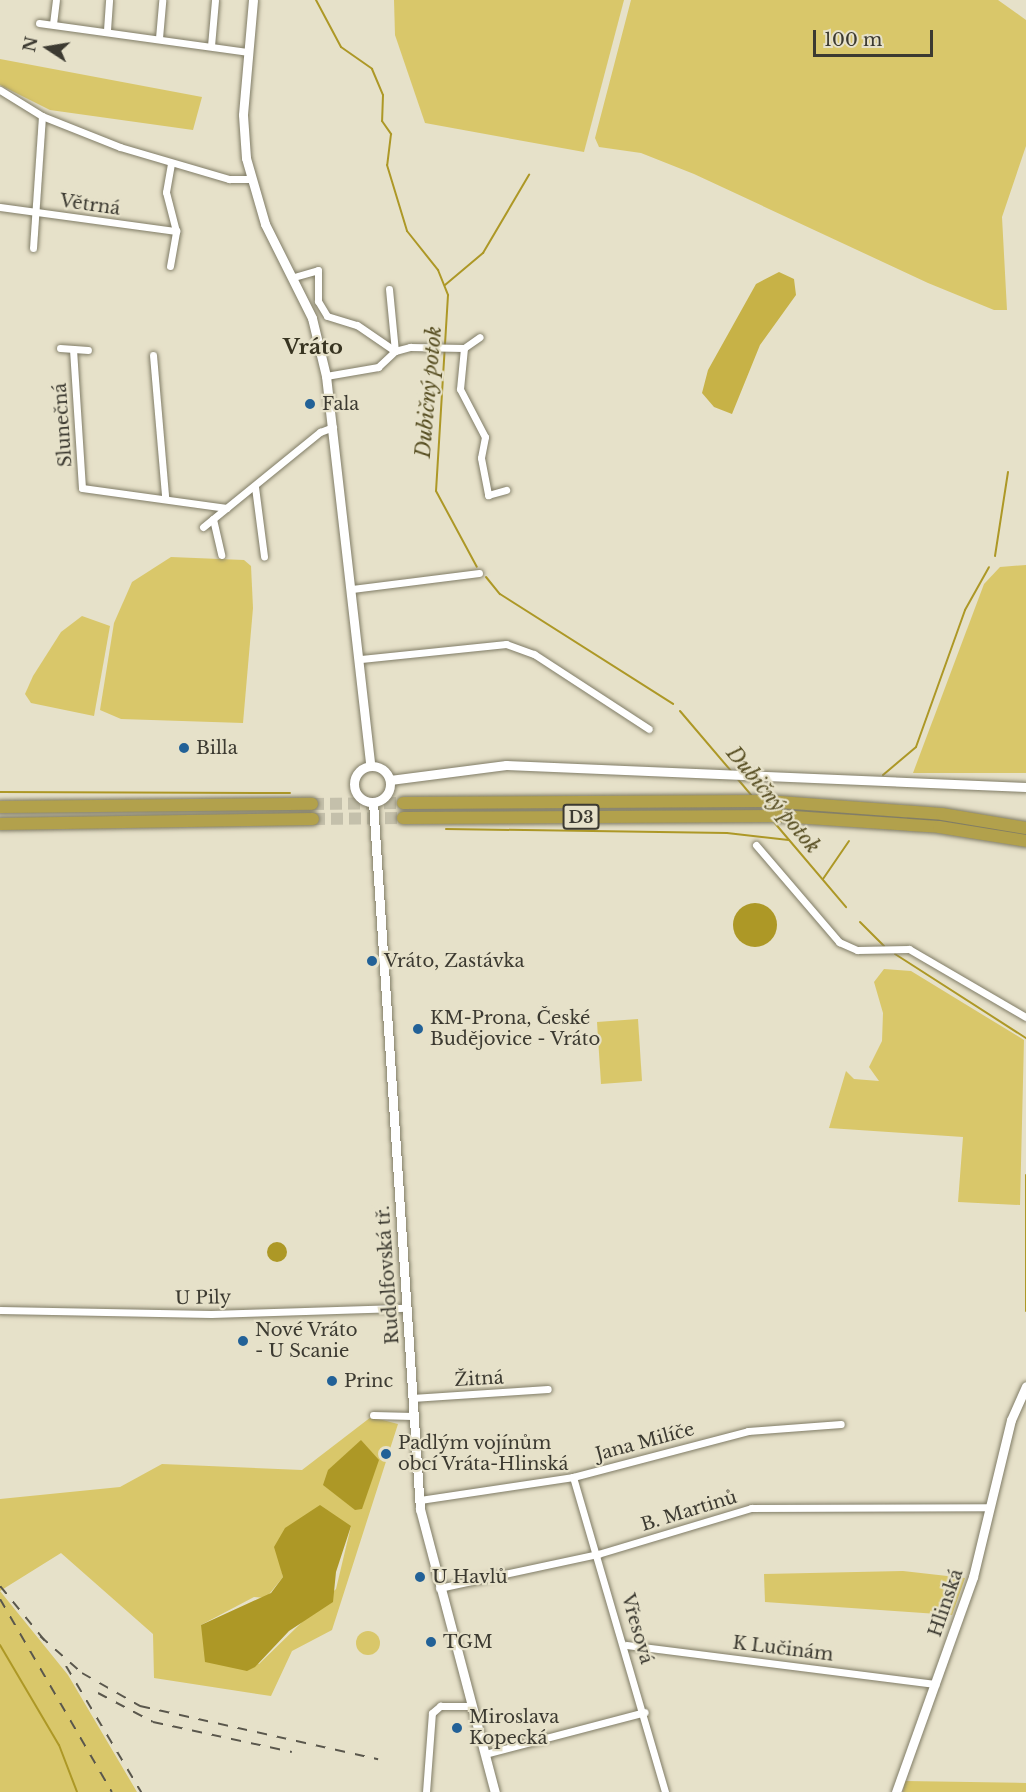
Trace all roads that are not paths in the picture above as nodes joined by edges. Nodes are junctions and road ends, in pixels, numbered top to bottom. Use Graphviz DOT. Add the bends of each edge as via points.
graph roads {
  1 [pos="56,0"];
  2 [pos="109,0"];
  3 [pos="162,0"];
  4 [pos="215,0"];
  5 [pos="252,0"];
  6 [pos="39,23"];
  7 [pos="53,24"];
  8 [pos="107,30"];
  9 [pos="159,38"];
  10 [pos="211,46"];
  11 [pos="247,52"];
  12 [pos="0,90"];
  13 [pos="42,116"];
  14 [pos="171,163"];
  15 [pos="250,179"];
  16 [pos="0,207"];
  17 [pos="34,212"];
  18 [pos="176,231"];
  19 [pos="33,248"];
  20 [pos="170,266"];
  21 [pos="294,277"];
  22 [pos="389,289"];
  23 [pos="480,337"];
  24 [pos="60,348"];
  25 [pos="464,348"];
  26 [pos="74,349"];
  27 [pos="88,350"];
  28 [pos="395,351"];
  29 [pos="153,355"];
  30 [pos="326,376"];
  31 [pos="333,427"];
  32 [pos="255,486"];
  33 [pos="506,490"];
  34 [pos="165,496"];
  35 [pos="226,508"];
  36 [pos="214,522"];
  37 [pos="204,527"];
  38 [pos="221,555"];
  39 [pos="264,556"];
  40 [pos="479,573"];
  41 [pos="352,589"];
  42 [pos="361,659"];
  43 [pos="649,729"];
  44 [pos="370,765"];
  45 [pos="390,780"];
  46 [pos="1026,787"];
  47 [pos="373,802"];
  48 [pos="403,803"];
  49 [pos="312,804"];
  50 [pos="0,807"];
  51 [pos="403,818"];
  52 [pos="313,819"];
  53 [pos="0,824"];
  54 [pos="1026,828"];
  55 [pos="1026,841"];
  56 [pos="756,845"];
  57 [pos="1026,1017"];
  58 [pos="407,1308"];
  59 [pos="0,1310"];
  60 [pos="1026,1386"];
  61 [pos="548,1389"];
  62 [pos="412,1398"];
  63 [pos="373,1415"];
  64 [pos="413,1416"];
  65 [pos="841,1424"];
  66 [pos="573,1477"];
  67 [pos="420,1500"];
  68 [pos="990,1507"];
  69 [pos="598,1554"];
  70 [pos="439,1588"];
  71 [pos="626,1645"];
  72 [pos="936,1684"];
  73 [pos="471,1706"];
  74 [pos="645,1712"];
  75 [pos="485,1754"];
  76 [pos="426,1792"];
  77 [pos="495,1792"];
  78 [pos="665,1792"];
  79 [pos="897,1792"];
  1 -- 7 [label="street"];
  2 -- 8 [label="street"];
  3 -- 9 [label="street"];
  4 -- 10 [label="street"];
  5 -- 11 [label="main road"];
  6 -- 7 [label="street"];
  7 -- 8 [label="street"];
  8 -- 9 [label="street"];
  9 -- 10 [label="street"];
  10 -- 11 [label="street"];
  11 -- 15 [label="main road" via="243,115"];
  12 -- 13 [label="street"];
  13 -- 14 [label="street"];
  13 -- 17 [label="street"];
  14 -- 15 [label="street" via="229,179"];
  14 -- 18 [label="street" via="167,176"];
  15 -- 21 [label="main road" via="264,224"];
  16 -- 17 [label="street, Větrná"];
  17 -- 18 [label="street, Větrná"];
  17 -- 19 [label="street"];
  18 -- 20 [label="street"];
  21 -- 28 [label="street" via="318,270 318,301 327,316 357,325"];
  21 -- 30 [label="main road" via="312,318"];
  22 -- 28 [label="street"];
  23 -- 25 [label="street"];
  24 -- 26 [label="street"];
  25 -- 28 [label="street"];
  25 -- 33 [label="street" via="459,389 485,437 481,458 488,495"];
  26 -- 27 [label="street"];
  26 -- 34 [label="street, Slunečná" via="82,488"];
  28 -- 30 [label="street" via="378,368"];
  29 -- 34 [label="street"];
  30 -- 31 [label="main road"];
  31 -- 32 [label="street"];
  31 -- 41 [label="main road"];
  32 -- 35 [label="street"];
  32 -- 39 [label="street"];
  34 -- 35 [label="street, Slunečná"];
  35 -- 36 [label="street"];
  36 -- 37 [label="street"];
  36 -- 38 [label="street"];
  40 -- 41 [label="street"];
  41 -- 42 [label="main road"];
  42 -- 43 [label="street" via="506,644 534,654"];
  42 -- 44 [label="main road"];
  44 -- 45 [label="main road" via="381,767"];
  44 -- 47 [label="main road" via="356,776 355,788"];
  45 -- 46 [label="main road" via="506,765"];
  45 -- 47 [label="main road" via="385,797"];
  47 -- 58 [label="main road, Rudolfovská tř."];
  48 -- 54 [label="highway, D3" via="766,801 942,814"];
  49 -- 50 [label="highway"];
  51 -- 55 [label="highway, D3" via="779,816 939,827"];
  52 -- 53 [label="highway"];
  56 -- 57 [label="street" via="839,942 857,950 909,949"];
  58 -- 59 [label="street, U Pily" via="211,1314"];
  58 -- 62 [label="main road, Rudolfovská tř."];
  60 -- 68 [label="main road, Hlinská" via="1011,1420"];
  61 -- 62 [label="street, Žitná"];
  62 -- 64 [label="main road, Rudolfovská tř."];
  63 -- 64 [label="street"];
  64 -- 67 [label="main road, Rudolfovská tř."];
  65 -- 66 [label="street, Jana Milíče" via="748,1431"];
  66 -- 67 [label="street, Jana Milíče"];
  66 -- 69 [label="street, Vřesová"];
  67 -- 70 [label="main road, Rudolfovská tř."];
  68 -- 69 [label="street, B. Martinů" via="751,1508"];
  68 -- 72 [label="main road, Hlinská" via="973,1577"];
  69 -- 70 [label="street, B. Martinů"];
  69 -- 71 [label="street, Vřesová"];
  70 -- 73 [label="main road, Rudolfovská tř."];
  71 -- 72 [label="street, K Lučinám"];
  71 -- 74 [label="street, Vřesová"];
  72 -- 79 [label="main road, Hlinská"];
  73 -- 75 [label="main road, Rudolfovská tř."];
  73 -- 76 [label="street" via="440,1706 432,1713"];
  74 -- 75 [label="street"];
  74 -- 78 [label="street, Vřesová"];
  75 -- 77 [label="main road, Rudolfovská tř."];
}
